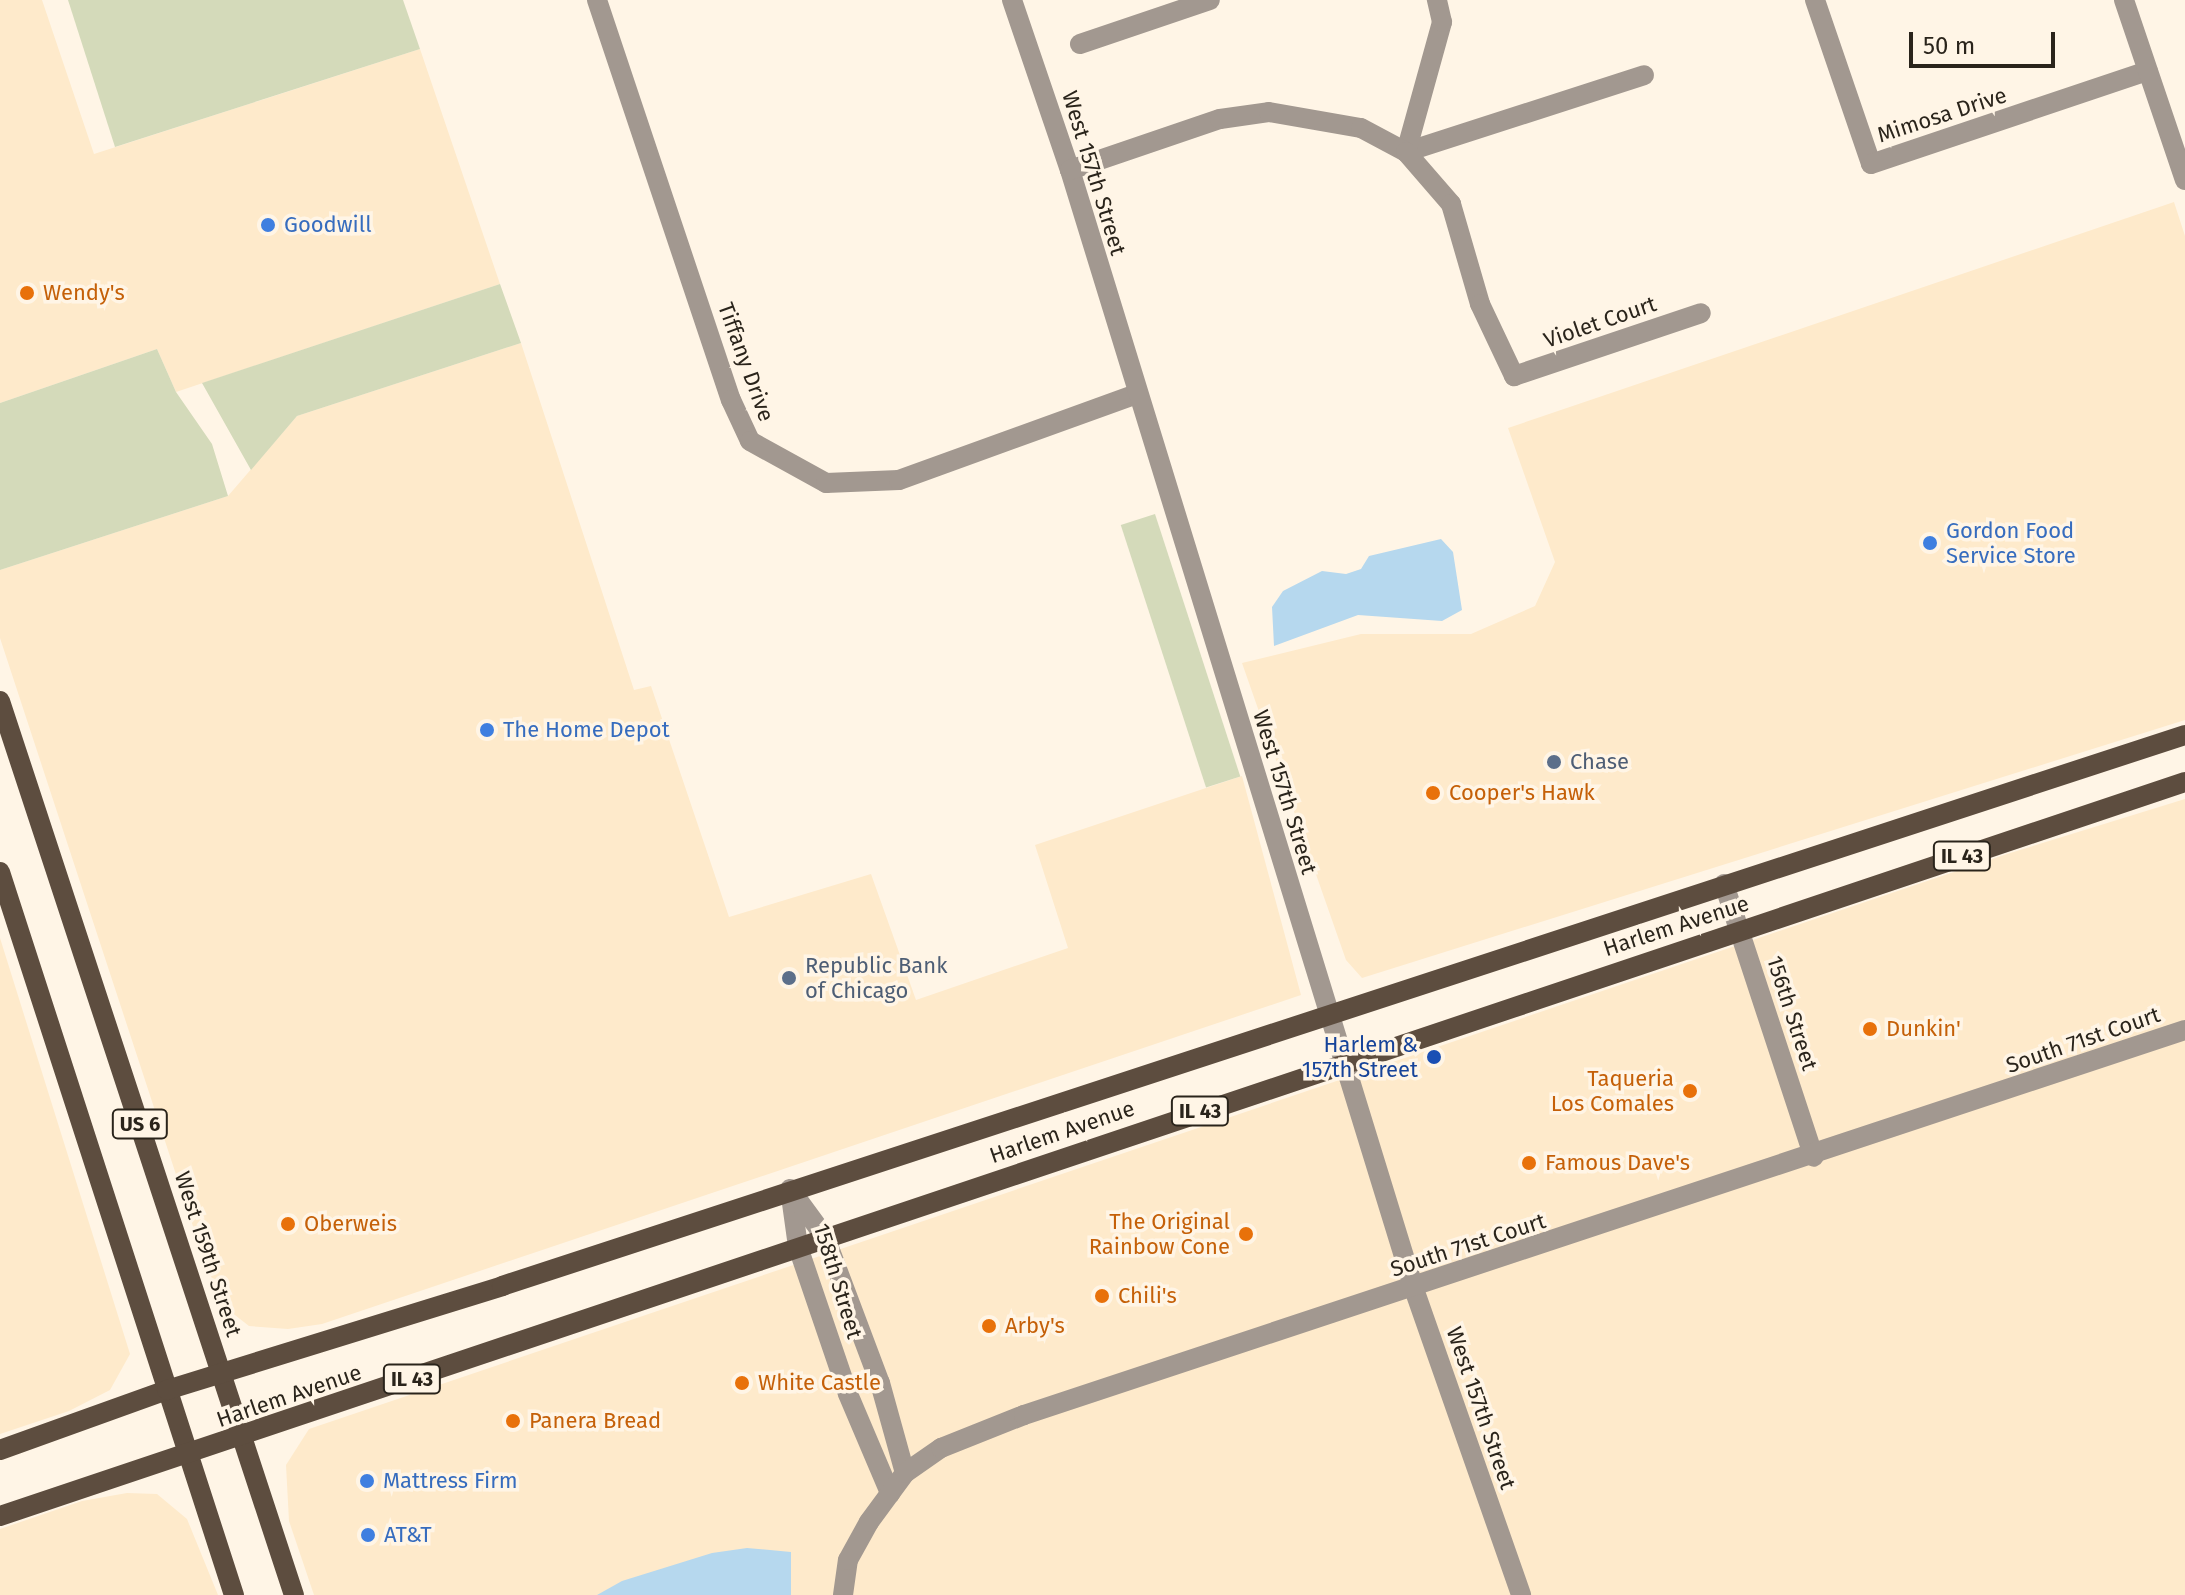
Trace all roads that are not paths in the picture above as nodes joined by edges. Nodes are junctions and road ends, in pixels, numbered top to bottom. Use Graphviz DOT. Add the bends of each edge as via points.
graph roads {
  1 [pos="597,0"];
  2 [pos="1012,0"];
  3 [pos="1210,0"];
  4 [pos="1437,0"];
  5 [pos="1815,0"];
  6 [pos="2124,0"];
  7 [pos="1080,44"];
  8 [pos="2148,71"];
  9 [pos="1644,75"];
  10 [pos="1406,152"];
  11 [pos="1070,170"];
  12 [pos="2185,180"];
  13 [pos="1701,313"];
  14 [pos="1136,394"];
  15 [pos="0,701"];
  16 [pos="2185,735"];
  17 [pos="2185,782"];
  18 [pos="0,872"];
  19 [pos="1724,884"];
  20 [pos="1739,931"];
  21 [pos="1329,1013"];
  22 [pos="2185,1030"];
  23 [pos="1344,1062"];
  24 [pos="1814,1157"];
  25 [pos="790,1189"];
  26 [pos="825,1237"];
  27 [pos="798,1247"];
  28 [pos="1414,1289"];
  29 [pos="222,1373"];
  30 [pos="167,1390"];
  31 [pos="242,1437"];
  32 [pos="0,1450"];
  33 [pos="188,1455"];
  34 [pos="905,1473"];
  35 [pos="890,1493"];
  36 [pos="0,1516"];
  37 [pos="234,1595"];
  38 [pos="294,1595"];
  39 [pos="843,1595"];
  40 [pos="1521,1595"];
  1 -- 14 [label="street, Tiffany Drive" via="731,400 750,441 826,483 899,480"];
  2 -- 11 [label="street, West 157th Street"];
  3 -- 7 [label="street"];
  4 -- 10 [label="street" via="1442,22"];
  5 -- 8 [label="street, Mimosa Drive" via="1871,164"];
  6 -- 8 [label="street"];
  8 -- 12 [label="street"];
  9 -- 10 [label="street"];
  10 -- 11 [label="street" via="1361,128 1269,112 1220,119"];
  10 -- 13 [label="street, Violet Court" via="1451,204 1480,304 1514,376"];
  11 -- 14 [label="street, West 157th Street"];
  14 -- 21 [label="street, West 157th Street"];
  15 -- 29 [label="main road, West 159th Street / US 6"];
  16 -- 19 [label="main road, Harlem Avenue / IL 43"];
  17 -- 20 [label="main road, Harlem Avenue / IL 43"];
  18 -- 30 [label="main road, US 6"];
  19 -- 20 [label="street, 156th Street"];
  19 -- 21 [label="main road, Harlem Avenue / IL 43"];
  20 -- 23 [label="main road, Harlem Avenue / IL 43"];
  20 -- 24 [label="street, 156th Street"];
  21 -- 23 [label="street, West 157th Street"];
  21 -- 25 [label="main road, Harlem Avenue / IL 43"];
  22 -- 24 [label="street, South 71st Court"];
  23 -- 26 [label="main road, Harlem Avenue / IL 43"];
  23 -- 28 [label="street, West 157th Street"];
  24 -- 28 [label="street, South 71st Court"];
  25 -- 26 [label="street, 158th Street"];
  25 -- 27 [label="street, 158th Street"];
  25 -- 29 [label="main road, Harlem Avenue / IL 43"];
  26 -- 27 [label="main road, Harlem Avenue / IL 43"];
  26 -- 34 [label="street, 158th Street" via="880,1383"];
  27 -- 31 [label="main road, Harlem Avenue / IL 43"];
  27 -- 35 [label="street, 158th Street" via="848,1394"];
  28 -- 34 [label="street, South 71st Court" via="1024,1415 941,1448"];
  28 -- 40 [label="street, West 157th Street"];
  29 -- 30 [label="main road, Harlem Avenue / IL 43"];
  29 -- 31 [label="main road, West 159th Street / US 6"];
  30 -- 32 [label="main road, Harlem Avenue / IL 43"];
  30 -- 33 [label="main road, US 6"];
  31 -- 33 [label="main road, Harlem Avenue / IL 43"];
  31 -- 38 [label="main road, West 159th Street / US 6"];
  33 -- 36 [label="main road, Harlem Avenue / IL 43"];
  33 -- 37 [label="main road, US 6"];
  34 -- 35 [label="street, South 71st Court"];
  35 -- 39 [label="street, South 71st Court" via="848,1560"];
}
